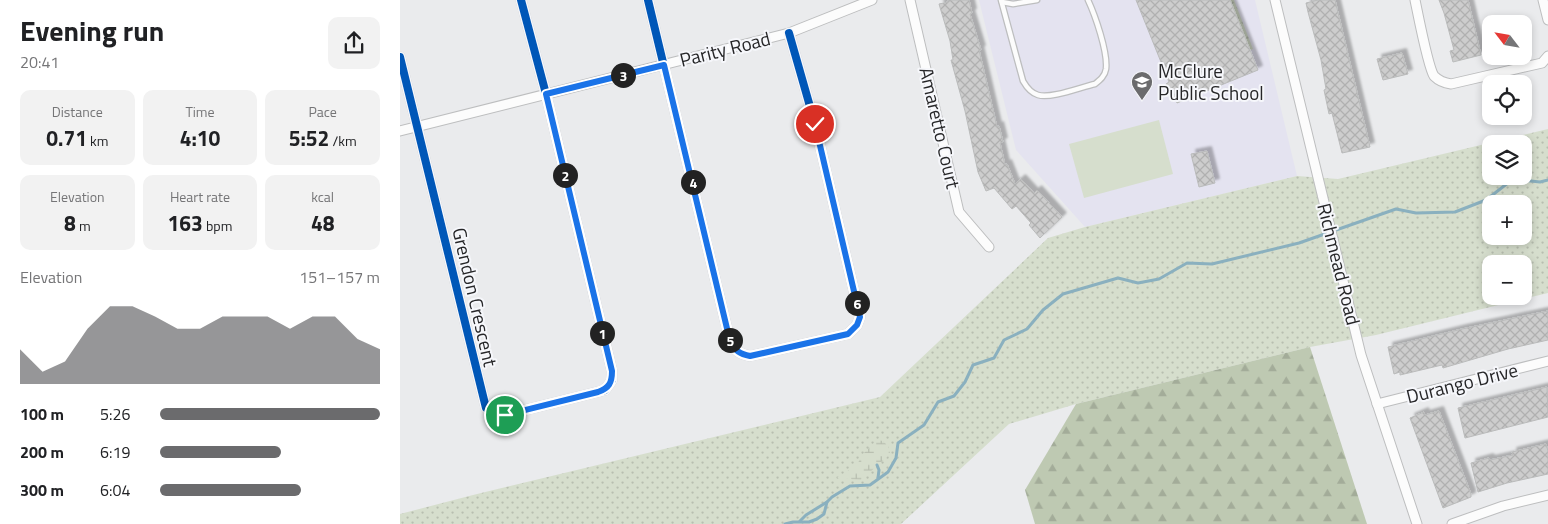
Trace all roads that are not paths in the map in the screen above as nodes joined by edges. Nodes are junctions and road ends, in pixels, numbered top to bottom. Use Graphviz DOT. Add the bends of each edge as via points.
graph roads {
  1 [pos="521,0"];
  2 [pos="648,0"];
  3 [pos="872,0"];
  4 [pos="910,0"];
  5 [pos="1037,0"];
  6 [pos="1088,0"];
  7 [pos="1275,0"];
  8 [pos="1415,0"];
  9 [pos="1543,0"];
  10 [pos="1001,1"];
  11 [pos="1548,20"];
  12 [pos="789,33"];
  13 [pos="1548,56"];
  14 [pos="400,57"];
  15 [pos="664,65"];
  16 [pos="546,94"];
  17 [pos="418,126"];
  18 [pos="400,131"];
  19 [pos="988,247"];
  20 [pos="1548,361"];
  21 [pos="1376,404"];
  22 [pos="1548,495"];
  23 [pos="1417,524"];
  24 [pos="1452,524"];
  1 -- 16 [label="street"];
  2 -- 15 [label="street"];
  3 -- 12 [label="street, Parity Road"];
  4 -- 19 [label="street, Amaretto Court" via="959,212"];
  5 -- 10 [label="lane" via="1013,4"];
  6 -- 10 [label="lane" via="1096,18 1105,60 1104,75 1094,84 1048,96 1029,90 1024,81"];
  7 -- 21 [label="street, Richmead Road" via="1361,355"];
  8 -- 13 [label="street" via="1432,71 1445,83 1542,62"];
  9 -- 11 [label="street"];
  12 -- 15 [label="street, Parity Road"];
  12 -- 15 [label="street" via="815,124 858,305 860,317 848,334 750,356 734,348"];
  14 -- 17 [label="street"];
  15 -- 16 [label="street, Parity Road"];
  16 -- 17 [label="street, Parity Road"];
  16 -- 17 [label="street, Grendon Crescent" via="612,371 610,385 598,392 505,415 486,408"];
  17 -- 18 [label="street, Parity Road"];
  20 -- 21 [label="street, Durango Drive"];
  21 -- 23 [label="street, Richmead Road"];
  22 -- 24 [label="street"];
}
